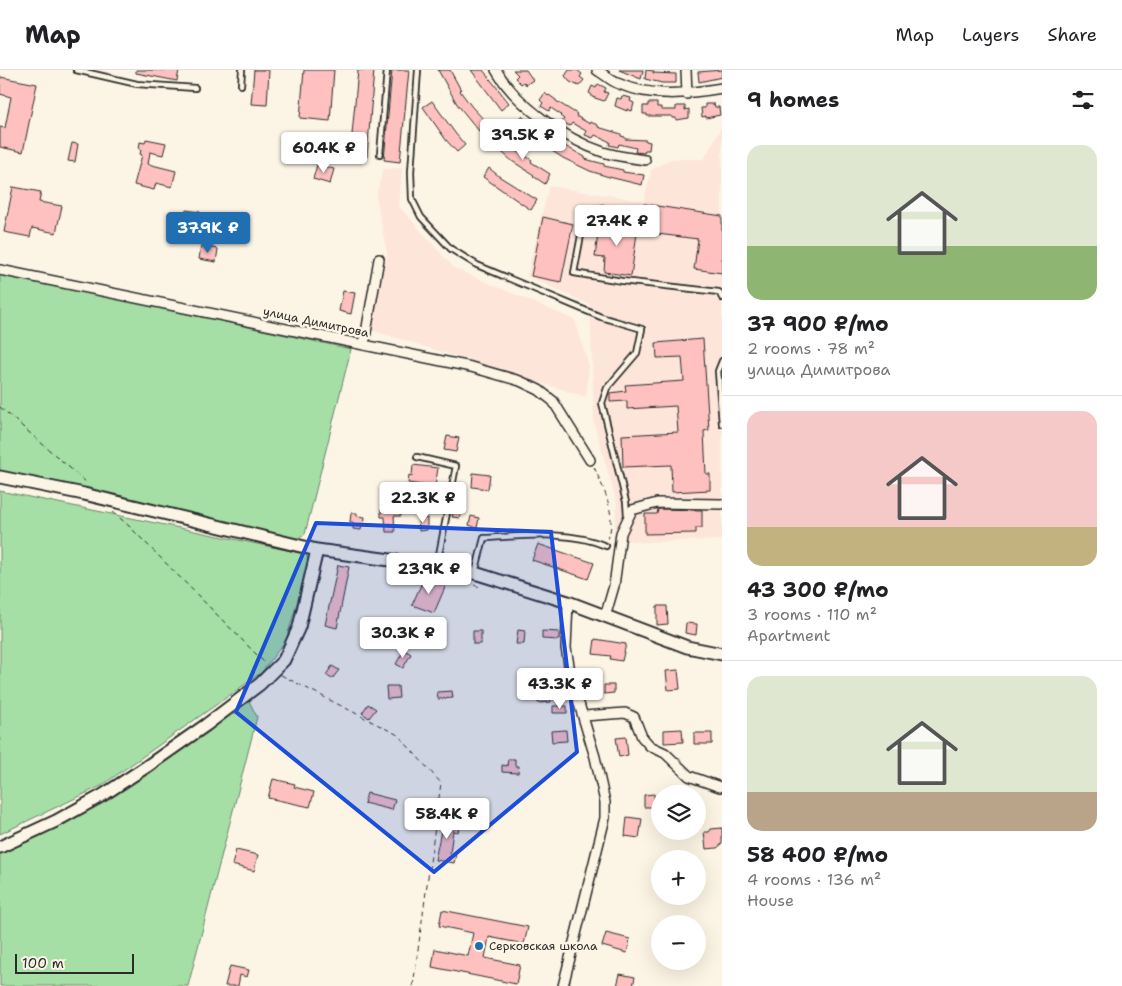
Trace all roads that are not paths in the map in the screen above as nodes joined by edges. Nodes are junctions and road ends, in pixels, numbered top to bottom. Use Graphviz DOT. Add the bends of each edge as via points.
graph roads {
  1 [pos="76,70"];
  2 [pos="242,70"];
  3 [pos="387,70"];
  4 [pos="418,70"];
  5 [pos="496,70"];
  6 [pos="597,70"];
  7 [pos="686,70"];
  8 [pos="241,85"];
  9 [pos="195,88"];
  10 [pos="722,88"];
  11 [pos="687,94"];
  12 [pos="380,154"];
  13 [pos="645,160"];
  14 [pos="602,208"];
  15 [pos="379,259"];
  16 [pos="0,270"];
  17 [pos="722,298"];
  18 [pos="364,344"];
  19 [pos="722,361"];
  20 [pos="722,424"];
  21 [pos="417,457"];
  22 [pos="590,460"];
  23 [pos="0,477"];
  24 [pos="722,504"];
  25 [pos="627,519"];
  26 [pos="606,546"];
  27 [pos="317,550"];
  28 [pos="437,567"];
  29 [pos="475,580"];
  30 [pos="568,602"];
  31 [pos="605,617"];
  32 [pos="722,654"];
  33 [pos="584,716"];
  34 [pos="720,787"];
  35 [pos="0,847"];
  36 [pos="563,986"];
  1 -- 9 [label="lane" via="137,84"];
  2 -- 8 [label="lane"];
  3 -- 12 [label="lane"];
  4 -- 25 [label="lane" via="411,172 412,199 421,217 451,249 477,265 601,317 642,330 637,353 607,388 602,403 626,502"];
  5 -- 13 [label="street" via="528,108 563,134 603,152"];
  6 -- 11 [label="street" via="617,83 652,93"];
  7 -- 11 [label="street"];
  10 -- 11 [label="street"];
  14 -- 17 [label="lane" via="584,219 574,273 719,292"];
  15 -- 18 [label="street"];
  16 -- 18 [label="street, улица Димитрова"];
  18 -- 22 [label="street, улица Димитрова" via="471,367 539,390 553,401"];
  19 -- 20 [label="lane" via="718,371"];
  21 -- 28 [label="lane" via="456,466"];
  23 -- 27 [label="main road"];
  24 -- 25 [label="street" via="658,503 632,510"];
  25 -- 31 [label="street" via="620,533 614,586"];
  26 -- 29 [label="lane" via="573,536 484,538"];
  27 -- 28 [label="main road"];
  27 -- 35 [label="main road" via="299,627 284,660 260,684 103,795"];
  28 -- 29 [label="main road"];
  29 -- 30 [label="main road" via="506,582"];
  30 -- 31 [label="main road"];
  30 -- 33 [label="street" via="566,648 571,677"];
  31 -- 32 [label="main road" via="688,647"];
  33 -- 34 [label="street" via="634,716 642,737 650,746 665,753 689,776"];
  33 -- 36 [label="street" via="605,802 605,818"];
}
